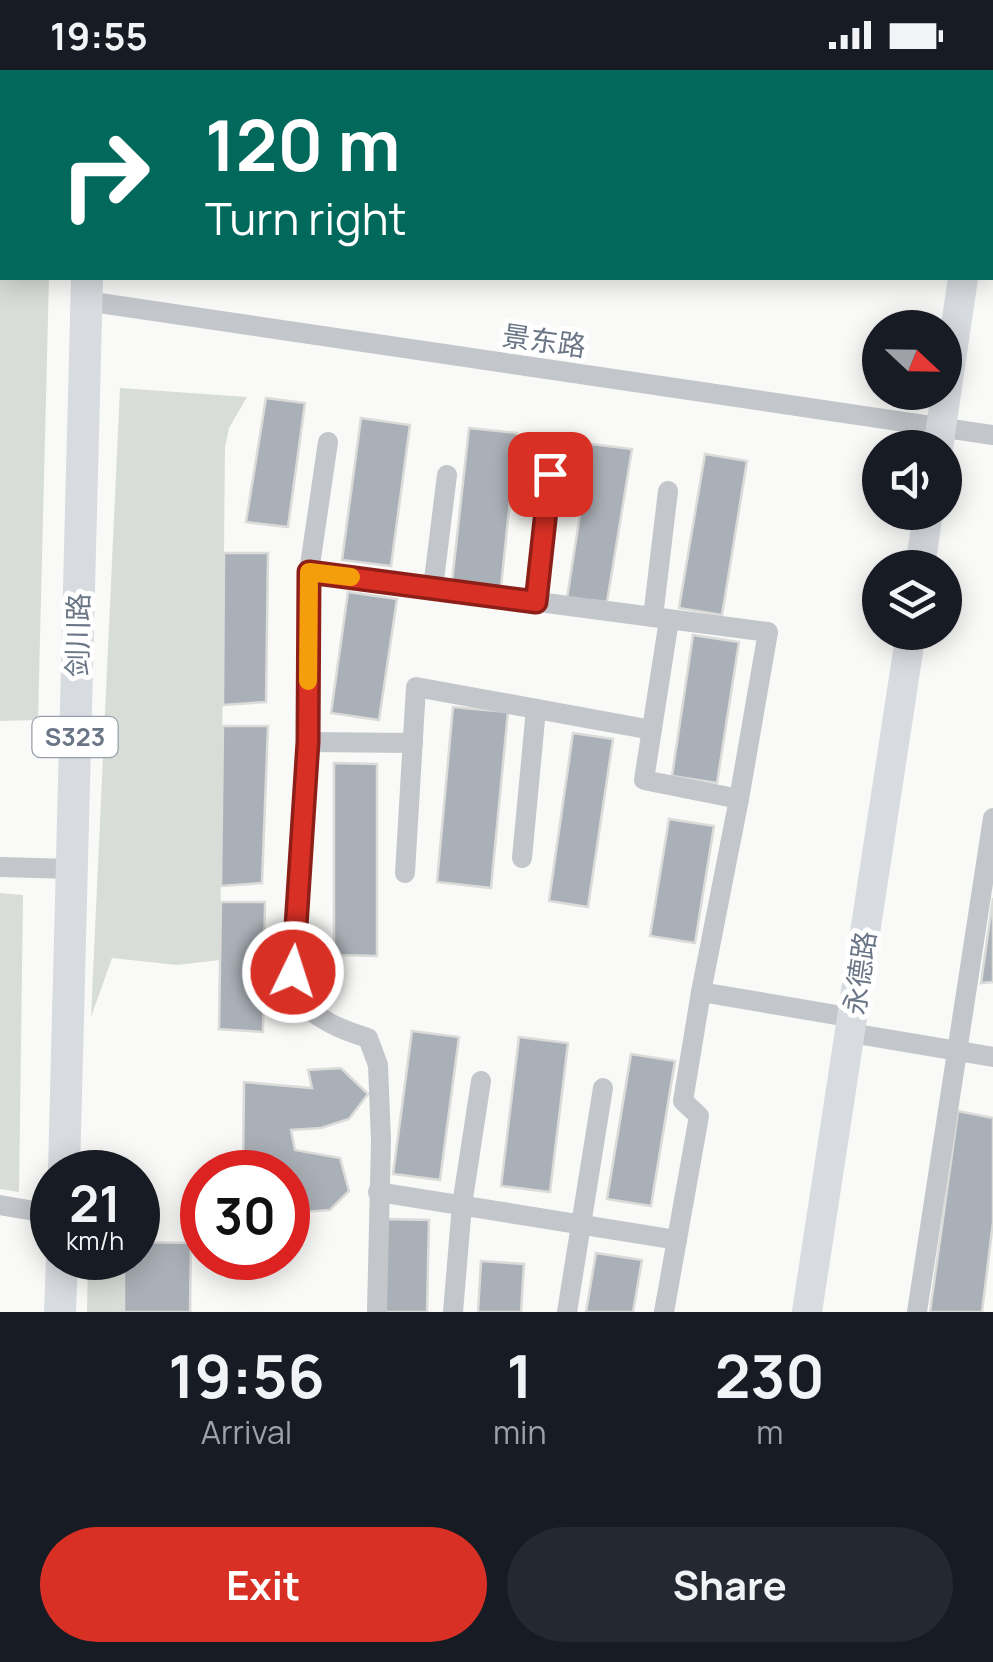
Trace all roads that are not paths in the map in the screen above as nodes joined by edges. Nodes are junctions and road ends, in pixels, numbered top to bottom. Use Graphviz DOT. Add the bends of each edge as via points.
graph roads {
  1 [pos="963,280"];
  2 [pos="86,289"];
  3 [pos="899,430"];
  4 [pos="940,430"];
  5 [pos="993,435"];
  6 [pos="962,436"];
  7 [pos="328,442"];
  8 [pos="550,474"];
  9 [pos="447,475"];
  10 [pos="668,491"];
  11 [pos="309,572"];
  12 [pos="433,588"];
  13 [pos="536,602"];
  14 [pos="661,618"];
  15 [pos="908,650"];
  16 [pos="536,709"];
  17 [pos="652,730"];
  18 [pos="308,742"];
  19 [pos="413,743"];
  20 [pos="739,799"];
  21 [pos="993,818"];
  22 [pos="522,858"];
  23 [pos="0,867"];
  24 [pos="72,869"];
  25 [pos="405,873"];
  26 [pos="701,992"];
  27 [pos="852,1026"];
  28 [pos="956,1050"];
  29 [pos="993,1056"];
  30 [pos="481,1082"];
  31 [pos="603,1088"];
  32 [pos="65,1150"];
  33 [pos="378,1192"];
  34 [pos="0,1205"];
  35 [pos="462,1205"];
  36 [pos="30,1210"];
  37 [pos="582,1225"];
  38 [pos="677,1240"];
  39 [pos="61,1280"];
  40 [pos="60,1312"];
  41 [pos="377,1312"];
  42 [pos="452,1312"];
  43 [pos="567,1312"];
  44 [pos="664,1312"];
  45 [pos="807,1312"];
  46 [pos="917,1312"];
  1 -- 4 [label="street"];
  2 -- 3 [label="street, 景东路"];
  2 -- 24 [label="main road, 剑川路 / S323"];
  5 -- 6 [label="street, 景东路"];
  7 -- 11 [label="street"];
  8 -- 13 [label="street"];
  9 -- 12 [label="street"];
  10 -- 14 [label="street"];
  11 -- 12 [label="street"];
  11 -- 18 [label="street"];
  12 -- 13 [label="street"];
  13 -- 14 [label="street"];
  14 -- 17 [label="street"];
  14 -- 20 [label="street" via="768,632"];
  15 -- 27 [label="street, 永德路"];
  16 -- 17 [label="street"];
  16 -- 19 [label="street" via="416,688"];
  16 -- 22 [label="street"];
  17 -- 20 [label="street" via="644,780"];
  18 -- 19 [label="street"];
  18 -- 33 [label="street" via="295,998 338,1030 368,1038 378,1065"];
  19 -- 25 [label="street"];
  20 -- 26 [label="street"];
  21 -- 28 [label="street"];
  23 -- 24 [label="street"];
  24 -- 32 [label="main road, 剑川路 / S323"];
  26 -- 27 [label="street"];
  26 -- 38 [label="street" via="683,1101 699,1116"];
  27 -- 28 [label="street"];
  27 -- 45 [label="street, 永德路"];
  28 -- 29 [label="street"];
  28 -- 46 [label="street"];
  30 -- 35 [label="street"];
  31 -- 37 [label="street"];
  33 -- 35 [label="street"];
  33 -- 41 [label="street"];
  34 -- 36 [label="street"];
  35 -- 37 [label="street"];
  35 -- 42 [label="street"];
  37 -- 38 [label="street"];
  37 -- 43 [label="street"];
  38 -- 44 [label="street"];
  39 -- 40 [label="main road"];
}
